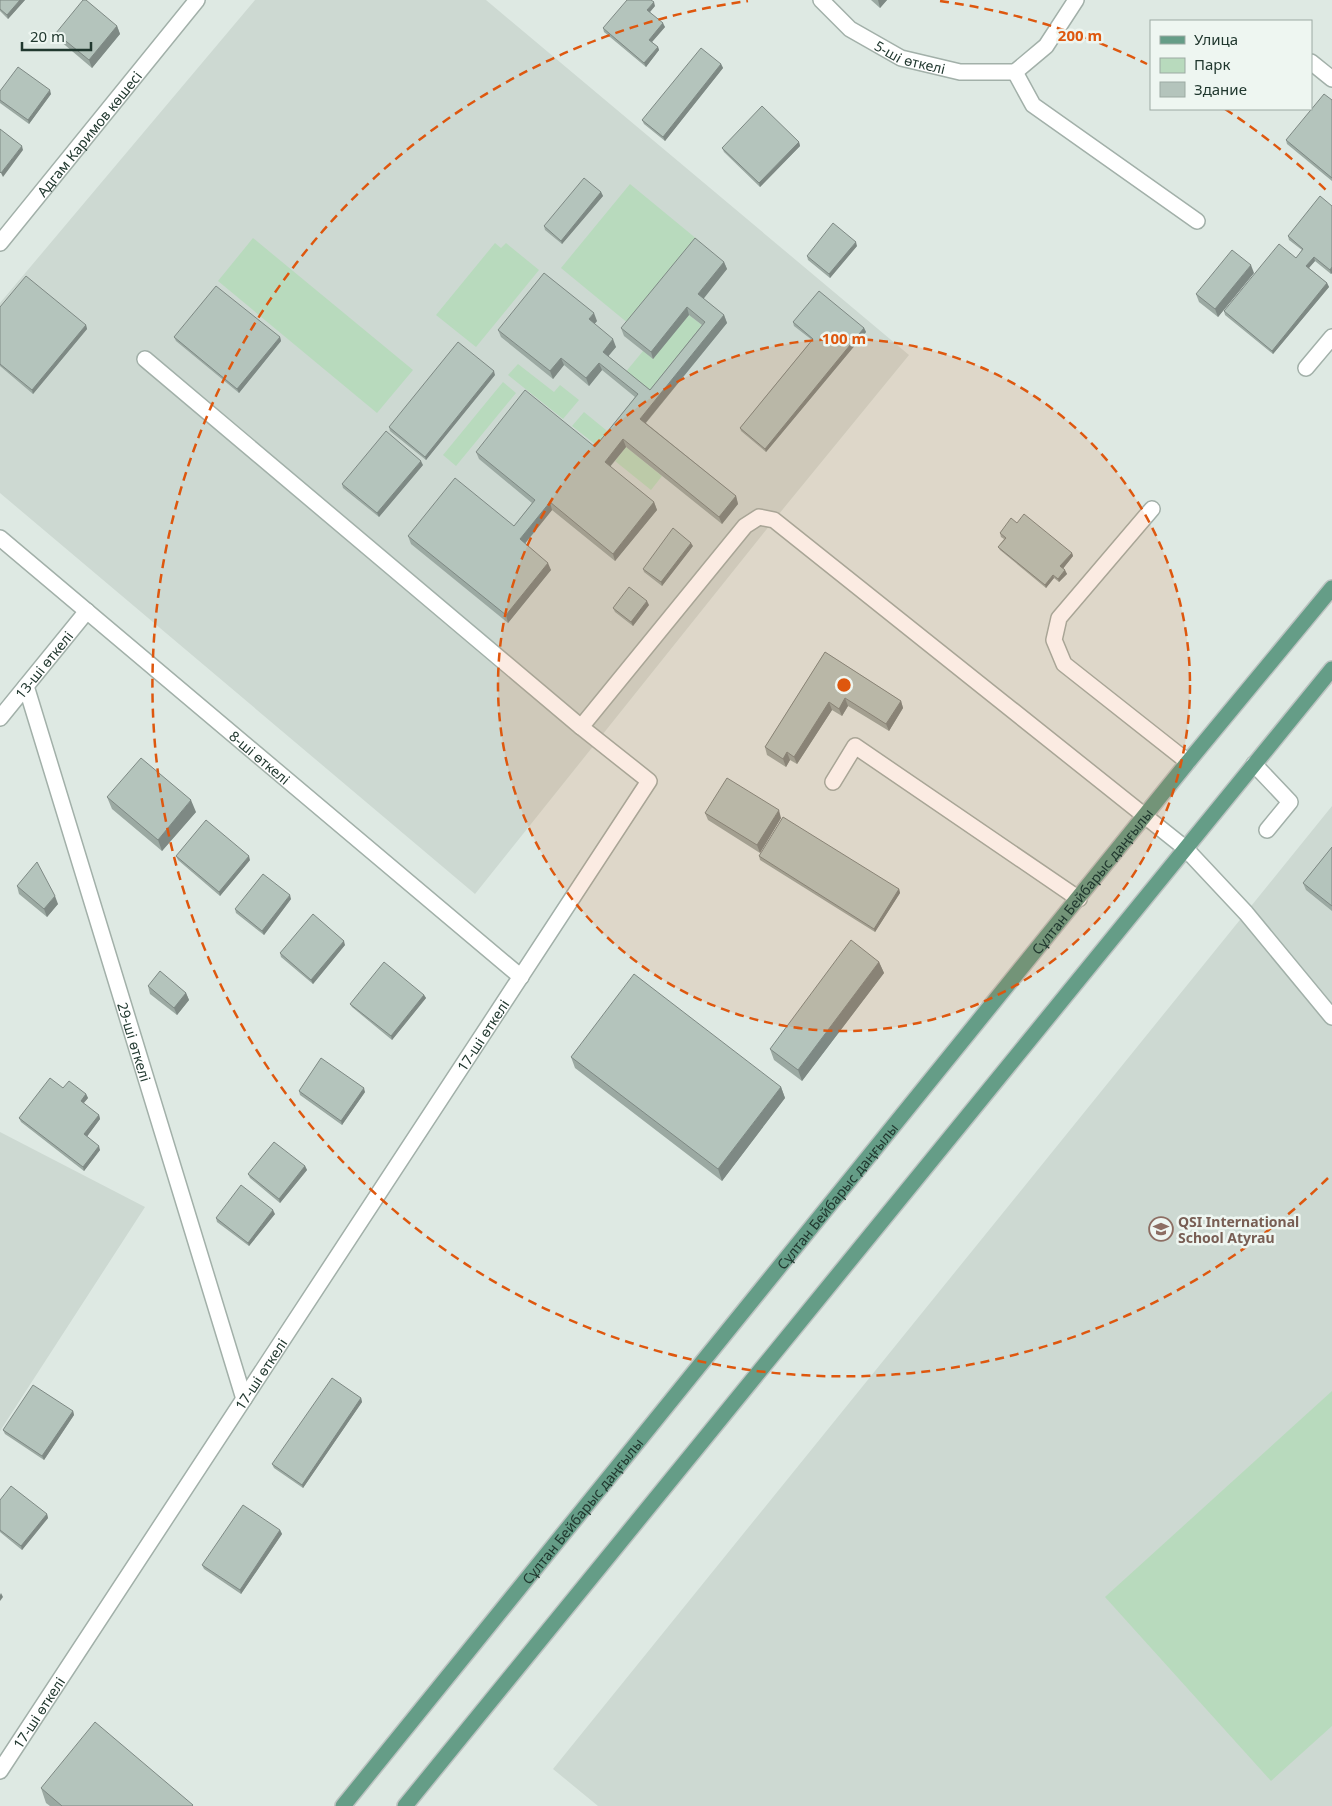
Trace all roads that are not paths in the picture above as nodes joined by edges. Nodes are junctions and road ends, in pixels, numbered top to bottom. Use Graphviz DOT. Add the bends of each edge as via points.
graph roads {
  1 [pos="197,0"];
  2 [pos="821,0"];
  3 [pos="1076,0"];
  4 [pos="1312,63"];
  5 [pos="1015,72"];
  6 [pos="1332,79"];
  7 [pos="1197,221"];
  8 [pos="0,244"];
  9 [pos="1332,337"];
  10 [pos="145,359"];
  11 [pos="1306,368"];
  12 [pos="1152,509"];
  13 [pos="0,538"];
  14 [pos="1332,588"];
  15 [pos="87,611"];
  16 [pos="1332,669"];
  17 [pos="26,686"];
  18 [pos="0,718"];
  19 [pos="581,728"];
  20 [pos="1188,762"];
  21 [pos="1254,764"];
  22 [pos="833,782"];
  23 [pos="1145,816"];
  24 [pos="1267,830"];
  25 [pos="1185,848"];
  26 [pos="1079,899"];
  27 [pos="521,977"];
  28 [pos="1332,1016"];
  29 [pos="244,1399"];
  30 [pos="0,1772"];
  31 [pos="343,1806"];
  32 [pos="405,1806"];
  1 -- 8 [label="street, Адгам Каримов көшесі"];
  2 -- 5 [label="street, 5-ші өткелі" via="850,30 901,58 960,72"];
  3 -- 5 [label="street" via="1046,46"];
  4 -- 6 [label="street"];
  5 -- 7 [label="street" via="1033,105"];
  9 -- 11 [label="street"];
  10 -- 19 [label="street"];
  12 -- 20 [label="street" via="1059,618 1054,640 1064,664"];
  13 -- 15 [label="street, 8-ші өткелі"];
  14 -- 20 [label="main road, Сұлтан Бейбарыс даңғылы"];
  15 -- 17 [label="street, 13-ші өткелі"];
  15 -- 27 [label="street, 8-ші өткелі"];
  16 -- 21 [label="main road"];
  17 -- 18 [label="street, 13-ші өткелі"];
  17 -- 29 [label="street, 29-ші өткелі"];
  19 -- 23 [label="street" via="745,526 759,518 774,520"];
  19 -- 27 [label="street, 17-ші өткелі" via="649,781"];
  20 -- 23 [label="main road, Сұлтан Бейбарыс даңғылы"];
  21 -- 24 [label="street" via="1290,802"];
  21 -- 25 [label="main road"];
  22 -- 26 [label="street" via="856,746"];
  23 -- 25 [label="street"];
  23 -- 26 [label="main road, Сұлтан Бейбарыс даңғылы"];
  25 -- 28 [label="street" via="1246,913"];
  25 -- 32 [label="main road"];
  26 -- 31 [label="main road, Сұлтан Бейбарыс даңғылы"];
  27 -- 29 [label="street, 17-ші өткелі"];
  29 -- 30 [label="street, 17-ші өткелі"];
}
